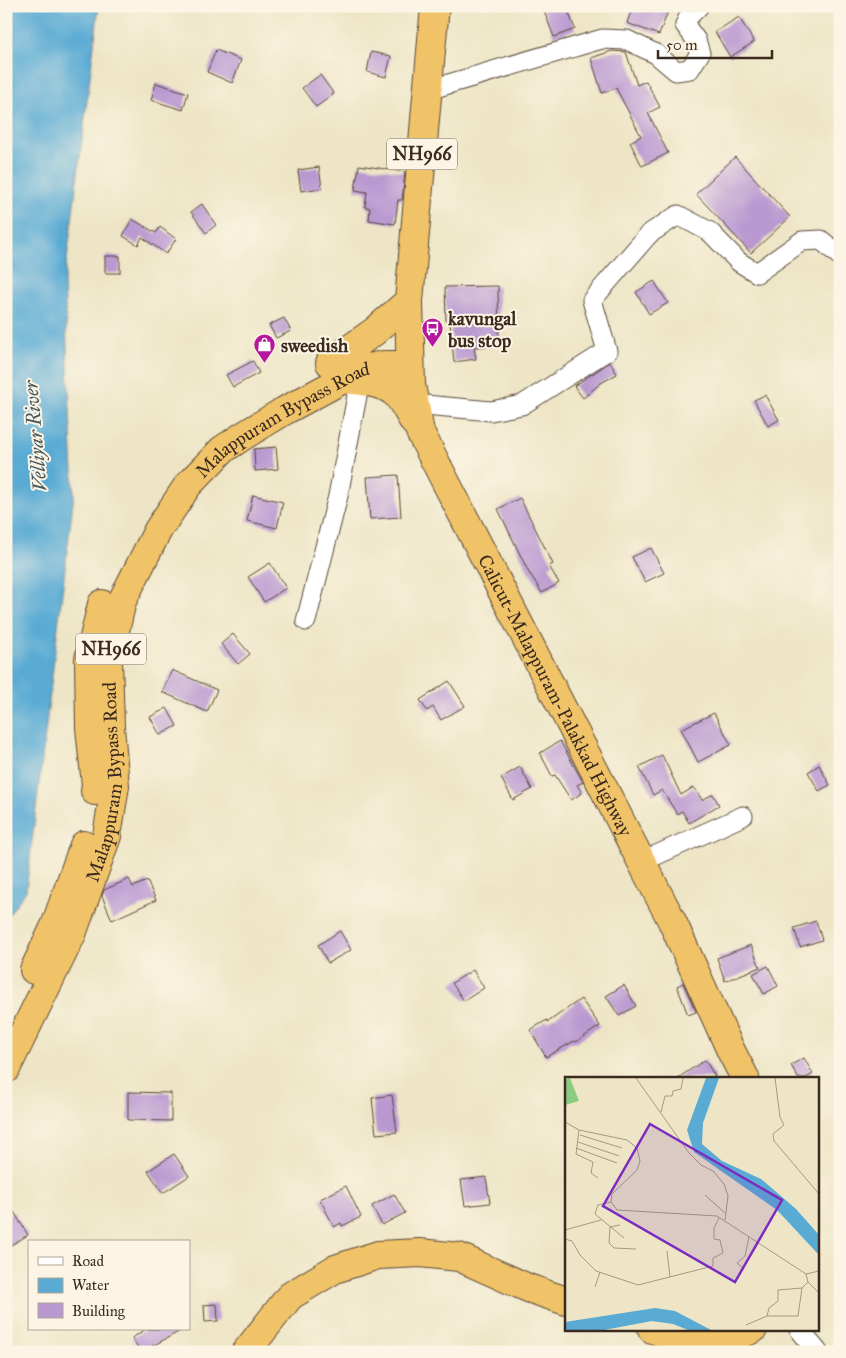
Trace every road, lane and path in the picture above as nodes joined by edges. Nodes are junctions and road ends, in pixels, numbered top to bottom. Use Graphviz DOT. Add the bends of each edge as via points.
graph roads {
  1 [pos="435,6"];
  2 [pos="699,6"];
  3 [pos="428,90"];
  4 [pos="840,256"];
  5 [pos="409,301"];
  6 [pos="410,357"];
  7 [pos="344,374"];
  8 [pos="414,404"];
  9 [pos="420,432"];
  10 [pos="306,621"];
  11 [pos="743,816"];
  12 [pos="641,862"];
  13 [pos="6,1028"];
  14 [pos="6,1069"];
  15 [pos="744,1077"];
  16 [pos="565,1301"];
  17 [pos="655,1330"];
  18 [pos="751,1330"];
  19 [pos="801,1330"];
  20 [pos="246,1352"];
  21 [pos="818,1352"];
  1 -- 3 [label="highway, NH966"];
  2 -- 3 [label="street" via="685,25 696,40 700,53 690,69 676,71 656,54 627,40 602,39"];
  3 -- 5 [label="highway, NH966"];
  4 -- 8 [label="street" via="821,240 802,241 757,273 739,262 710,232 678,215 649,234 592,300 607,351 522,405 492,411"];
  5 -- 6 [label="highway, Calicut-Malappuram-Palakkad Highway"];
  5 -- 7 [label="highway, NH966" via="375,331"];
  6 -- 7 [label="highway, Malappuram Bypass Road / NH966"];
  6 -- 8 [label="highway, Calicut-Malappuram-Palakkad Highway"];
  7 -- 9 [label="highway" via="396,394"];
  7 -- 10 [label="street" via="338,496"];
  7 -- 13 [label="highway, Malappuram Bypass Road / NH966" via="211,435 173,473 141,520 104,594 89,659 90,728 96,785 89,831 55,926"];
  7 -- 14 [label="highway, Malappuram Bypass Road / NH966" via="222,450 188,485 158,530 122,601 108,661 115,786 107,836 72,934"];
  8 -- 9 [label="highway, Calicut-Malappuram-Palakkad Highway"];
  9 -- 12 [label="highway, Calicut-Malappuram-Palakkad Highway"];
  11 -- 12 [label="street"];
  12 -- 15 [label="highway, Calicut-Malappuram-Palakkad Highway"];
  16 -- 20 [label="highway" via="459,1257 420,1253 378,1256 335,1269 290,1296"];
  17 -- 18 [label="highway" via="686,1340 712,1341"];
  19 -- 21 [label="street"];
}
